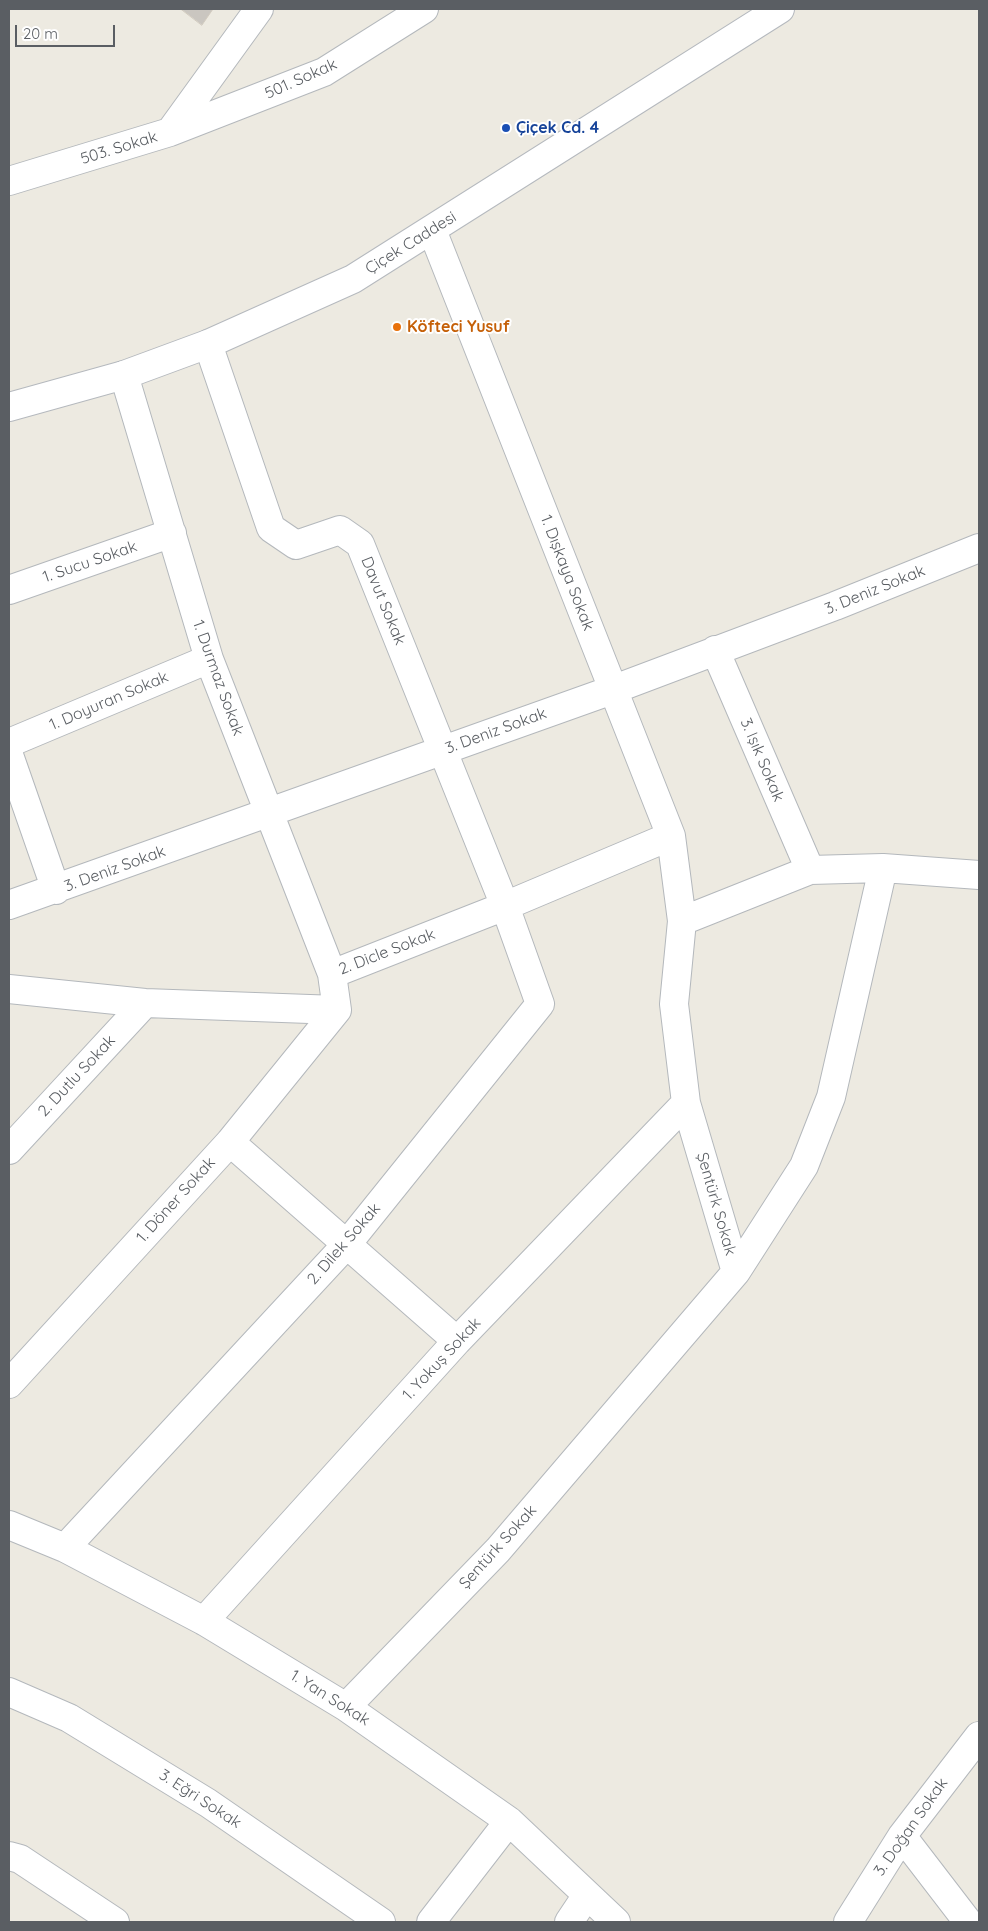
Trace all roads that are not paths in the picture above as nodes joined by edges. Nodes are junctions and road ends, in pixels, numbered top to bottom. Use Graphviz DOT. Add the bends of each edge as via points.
graph roads {
  1 [pos="260,9"];
  2 [pos="424,9"];
  3 [pos="780,9"];
  4 [pos="170,132"];
  5 [pos="9,181"];
  6 [pos="432,230"];
  7 [pos="208,344"];
  8 [pos="124,375"];
  9 [pos="9,407"];
  10 [pos="172,533"];
  11 [pos="979,548"];
  12 [pos="9,590"];
  13 [pos="715,650"];
  14 [pos="209,659"];
  15 [pos="612,690"];
  16 [pos="9,743"];
  17 [pos="442,750"];
  18 [pos="9,755"];
  19 [pos="270,813"];
  20 [pos="671,836"];
  21 [pos="883,868"];
  22 [pos="810,870"];
  23 [pos="979,875"];
  24 [pos="56,890"];
  25 [pos="9,905"];
  26 [pos="505,906"];
  27 [pos="682,921"];
  28 [pos="332,974"];
  29 [pos="9,988"];
  30 [pos="145,1003"];
  31 [pos="337,1010"];
  32 [pos="686,1103"];
  33 [pos="230,1142"];
  34 [pos="9,1150"];
  35 [pos="347,1244"];
  36 [pos="736,1272"];
  37 [pos="457,1340"];
  38 [pos="9,1384"];
  39 [pos="9,1525"];
  40 [pos="65,1548"];
  41 [pos="204,1621"];
  42 [pos="9,1692"];
  43 [pos="346,1707"];
  44 [pos="979,1736"];
  45 [pos="510,1820"];
  46 [pos="902,1836"];
  47 [pos="9,1856"];
  48 [pos="586,1895"];
  49 [pos="115,1922"];
  50 [pos="382,1922"];
  51 [pos="431,1922"];
  52 [pos="568,1922"];
  53 [pos="616,1922"];
  54 [pos="848,1922"];
  55 [pos="968,1922"];
  1 -- 4 [label="street, 503. Sokak"];
  2 -- 4 [label="street, 501. Sokak" via="324,72"];
  3 -- 6 [label="street, Çiçek Caddesi"];
  4 -- 5 [label="street, 503. Sokak"];
  6 -- 7 [label="street, Çiçek Caddesi" via="353,279"];
  6 -- 15 [label="street, 1. Dışkaya Sokak"];
  7 -- 8 [label="street, Çiçek Caddesi"];
  7 -- 17 [label="street, Davut Sokak" via="271,528 296,545 340,530 360,544"];
  8 -- 9 [label="street, Çiçek Caddesi"];
  8 -- 10 [label="street, 1. Durmaz Sokak"];
  10 -- 12 [label="street, 1. Sucu Sokak"];
  10 -- 14 [label="street, 1. Durmaz Sokak"];
  11 -- 13 [label="street, 3. Deniz Sokak"];
  13 -- 15 [label="street, 3. Deniz Sokak"];
  13 -- 22 [label="street, 3. Işık Sokak"];
  14 -- 16 [label="street, 1. Doyuran Sokak"];
  14 -- 19 [label="street, 1. Durmaz Sokak"];
  15 -- 17 [label="street, 3. Deniz Sokak"];
  15 -- 20 [label="street, 1. Dışkaya Sokak"];
  17 -- 19 [label="street, 3. Deniz Sokak"];
  17 -- 26 [label="street, Davut Sokak"];
  18 -- 24 [label="street"];
  19 -- 24 [label="street, 3. Deniz Sokak"];
  19 -- 28 [label="street, 1. Durmaz Sokak"];
  20 -- 26 [label="street, 2. Dicle Sokak"];
  20 -- 27 [label="street, 1. Dışkaya Sokak"];
  21 -- 22 [label="street"];
  21 -- 23 [label="street"];
  21 -- 36 [label="street" via="831,1097 804,1166"];
  22 -- 27 [label="street"];
  24 -- 25 [label="street, 3. Deniz Sokak"];
  26 -- 28 [label="street, 2. Dicle Sokak"];
  26 -- 35 [label="street, 2. Dilek Sokak" via="540,1004"];
  27 -- 32 [label="street, Şentürk Sokak" via="674,1004"];
  28 -- 31 [label="street, 2. Dicle Sokak"];
  29 -- 30 [label="street"];
  30 -- 31 [label="street"];
  30 -- 34 [label="street, 2. Dutlu Sokak"];
  31 -- 33 [label="street, 1. Döner Sokak"];
  32 -- 36 [label="street, Şentürk Sokak"];
  32 -- 37 [label="street, 1. Yokuş Sokak"];
  33 -- 35 [label="street"];
  33 -- 38 [label="street, 1. Döner Sokak"];
  35 -- 37 [label="street"];
  35 -- 40 [label="street, 2. Dilek Sokak"];
  36 -- 43 [label="street, Şentürk Sokak" via="498,1550"];
  37 -- 41 [label="street, 1. Yokuş Sokak"];
  39 -- 40 [label="street, 1. Yan Sokak"];
  40 -- 41 [label="street, 1. Yan Sokak"];
  41 -- 43 [label="street, 1. Yan Sokak"];
  42 -- 50 [label="street, 3. Eğri Sokak" via="69,1718 208,1803"];
  43 -- 45 [label="street, 1. Yan Sokak"];
  44 -- 46 [label="street, 3. Doğan Sokak"];
  45 -- 48 [label="street, 1. Yan Sokak"];
  45 -- 51 [label="street"];
  46 -- 54 [label="street, 3. Doğan Sokak"];
  46 -- 55 [label="street"];
  47 -- 49 [label="street" via="20,1859"];
  48 -- 52 [label="street"];
  48 -- 53 [label="street, 1. Yan Sokak"];
}
